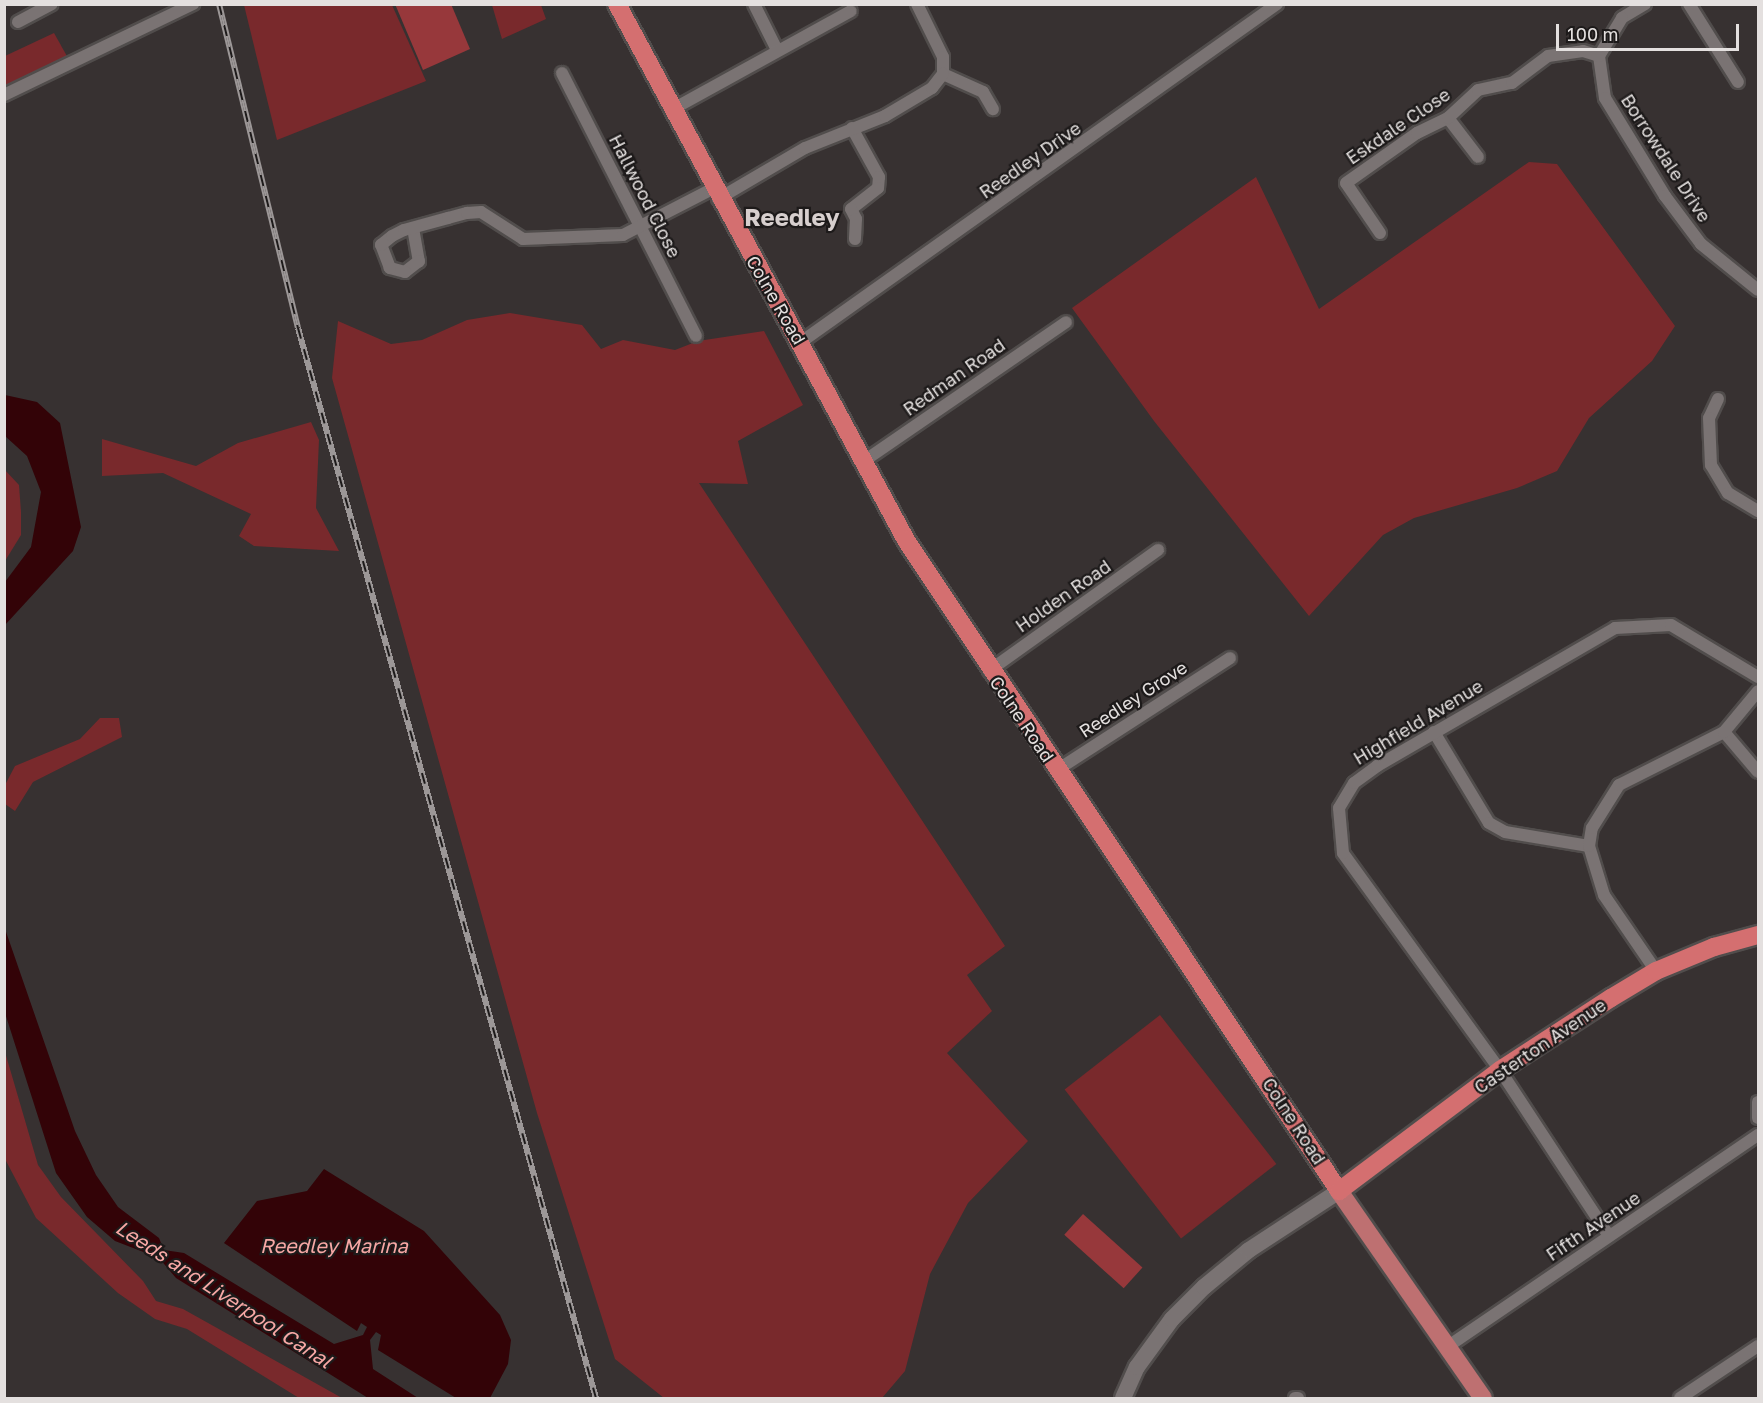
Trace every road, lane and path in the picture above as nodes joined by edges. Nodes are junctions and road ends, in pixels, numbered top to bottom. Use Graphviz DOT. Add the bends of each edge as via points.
graph roads {
  1 [pos="52,4"];
  2 [pos="617,4"];
  3 [pos="754,4"];
  4 [pos="917,4"];
  5 [pos="1277,4"];
  6 [pos="1645,4"];
  7 [pos="1689,4"];
  8 [pos="192,5"];
  9 [pos="851,11"];
  10 [pos="18,22"];
  11 [pos="777,50"];
  12 [pos="1599,56"];
  13 [pos="562,73"];
  14 [pos="943,74"];
  15 [pos="1738,82"];
  16 [pos="4,95"];
  17 [pos="993,108"];
  18 [pos="671,110"];
  19 [pos="1448,118"];
  20 [pos="852,128"];
  21 [pos="1478,157"];
  22 [pos="715,194"];
  23 [pos="640,227"];
  24 [pos="412,228"];
  25 [pos="1380,233"];
  26 [pos="855,239"];
  27 [pos="1758,290"];
  28 [pos="1066,322"];
  29 [pos="696,336"];
  30 [pos="801,342"];
  31 [pos="1718,399"];
  32 [pos="864,461"];
  33 [pos="1758,511"];
  34 [pos="1158,550"];
  35 [pos="1230,658"];
  36 [pos="989,671"];
  37 [pos="1758,677"];
  38 [pos="1758,691"];
  39 [pos="1434,732"];
  40 [pos="1724,732"];
  41 [pos="1056,770"];
  42 [pos="1758,772"];
  43 [pos="1589,846"];
  44 [pos="1758,935"];
  45 [pos="1656,971"];
  46 [pos="1500,1070"];
  47 [pos="1758,1102"];
  48 [pos="1758,1118"];
  49 [pos="1758,1135"];
  50 [pos="1339,1191"];
  51 [pos="1610,1236"];
  52 [pos="1758,1346"];
  53 [pos="1447,1347"];
  54 [pos="1123,1398"];
  55 [pos="1483,1398"];
  56 [pos="1680,1398"];
  1 -- 10 [label="street"];
  2 -- 18 [label="highway, Colne Road"];
  3 -- 11 [label="street"];
  4 -- 14 [label="street" via="943,57"];
  5 -- 30 [label="street, Reedley Drive"];
  6 -- 12 [label="street" via="1622,18"];
  7 -- 15 [label="street"];
  8 -- 16 [label="street"];
  9 -- 11 [label="street"];
  11 -- 18 [label="street"];
  12 -- 19 [label="street, Eskdale Close" via="1583,51 1548,56 1512,83 1478,90"];
  12 -- 27 [label="street, Borrowdale Drive" via="1605,98 1665,196 1701,244"];
  13 -- 23 [label="street, Hallwood Close"];
  14 -- 17 [label="street" via="983,92"];
  14 -- 20 [label="street" via="932,88 885,116"];
  18 -- 22 [label="highway, Colne Road"];
  19 -- 21 [label="street"];
  19 -- 25 [label="street, Eskdale Close" via="1417,133 1346,183"];
  20 -- 22 [label="street"];
  20 -- 26 [label="street" via="879,177 878,188 850,209 856,219"];
  22 -- 23 [label="street"];
  22 -- 30 [label="highway, Colne Road"];
  23 -- 24 [label="street" via="623,235 523,239 481,212"];
  23 -- 29 [label="street, Hallwood Close"];
  28 -- 32 [label="street, Redman Road"];
  30 -- 32 [label="highway, Colne Road"];
  31 -- 33 [label="street" via="1709,418 1711,465 1728,493"];
  32 -- 36 [label="highway, Colne Road" via="906,540"];
  34 -- 36 [label="street, Holden Road"];
  35 -- 41 [label="street, Reedley Grove"];
  36 -- 41 [label="highway, Colne Road"];
  37 -- 39 [label="street, Highfield Avenue" via="1671,625 1640,623 1616,628"];
  38 -- 40 [label="street"];
  39 -- 43 [label="street" via="1489,823 1505,832"];
  39 -- 46 [label="street, Highfield Avenue" via="1354,783 1339,808 1343,853"];
  40 -- 42 [label="street"];
  40 -- 43 [label="street" via="1618,785 1601,807"];
  41 -- 50 [label="highway, Colne Road"];
  43 -- 45 [label="street" via="1604,895"];
  44 -- 45 [label="highway, Casterton Avenue" via="1714,947"];
  45 -- 46 [label="highway, Casterton Avenue"];
  46 -- 50 [label="highway, Casterton Avenue"];
  46 -- 51 [label="street, Highfield Avenue"];
  47 -- 48 [label="street"];
  49 -- 51 [label="street, Fifth Avenue"];
  50 -- 53 [label="main road, Colne Road"];
  50 -- 54 [label="street" via="1249,1250 1204,1287 1172,1318 1137,1367"];
  51 -- 53 [label="street, Fifth Avenue"];
  52 -- 56 [label="street"];
  53 -- 55 [label="main road, Colne Road"];
}
